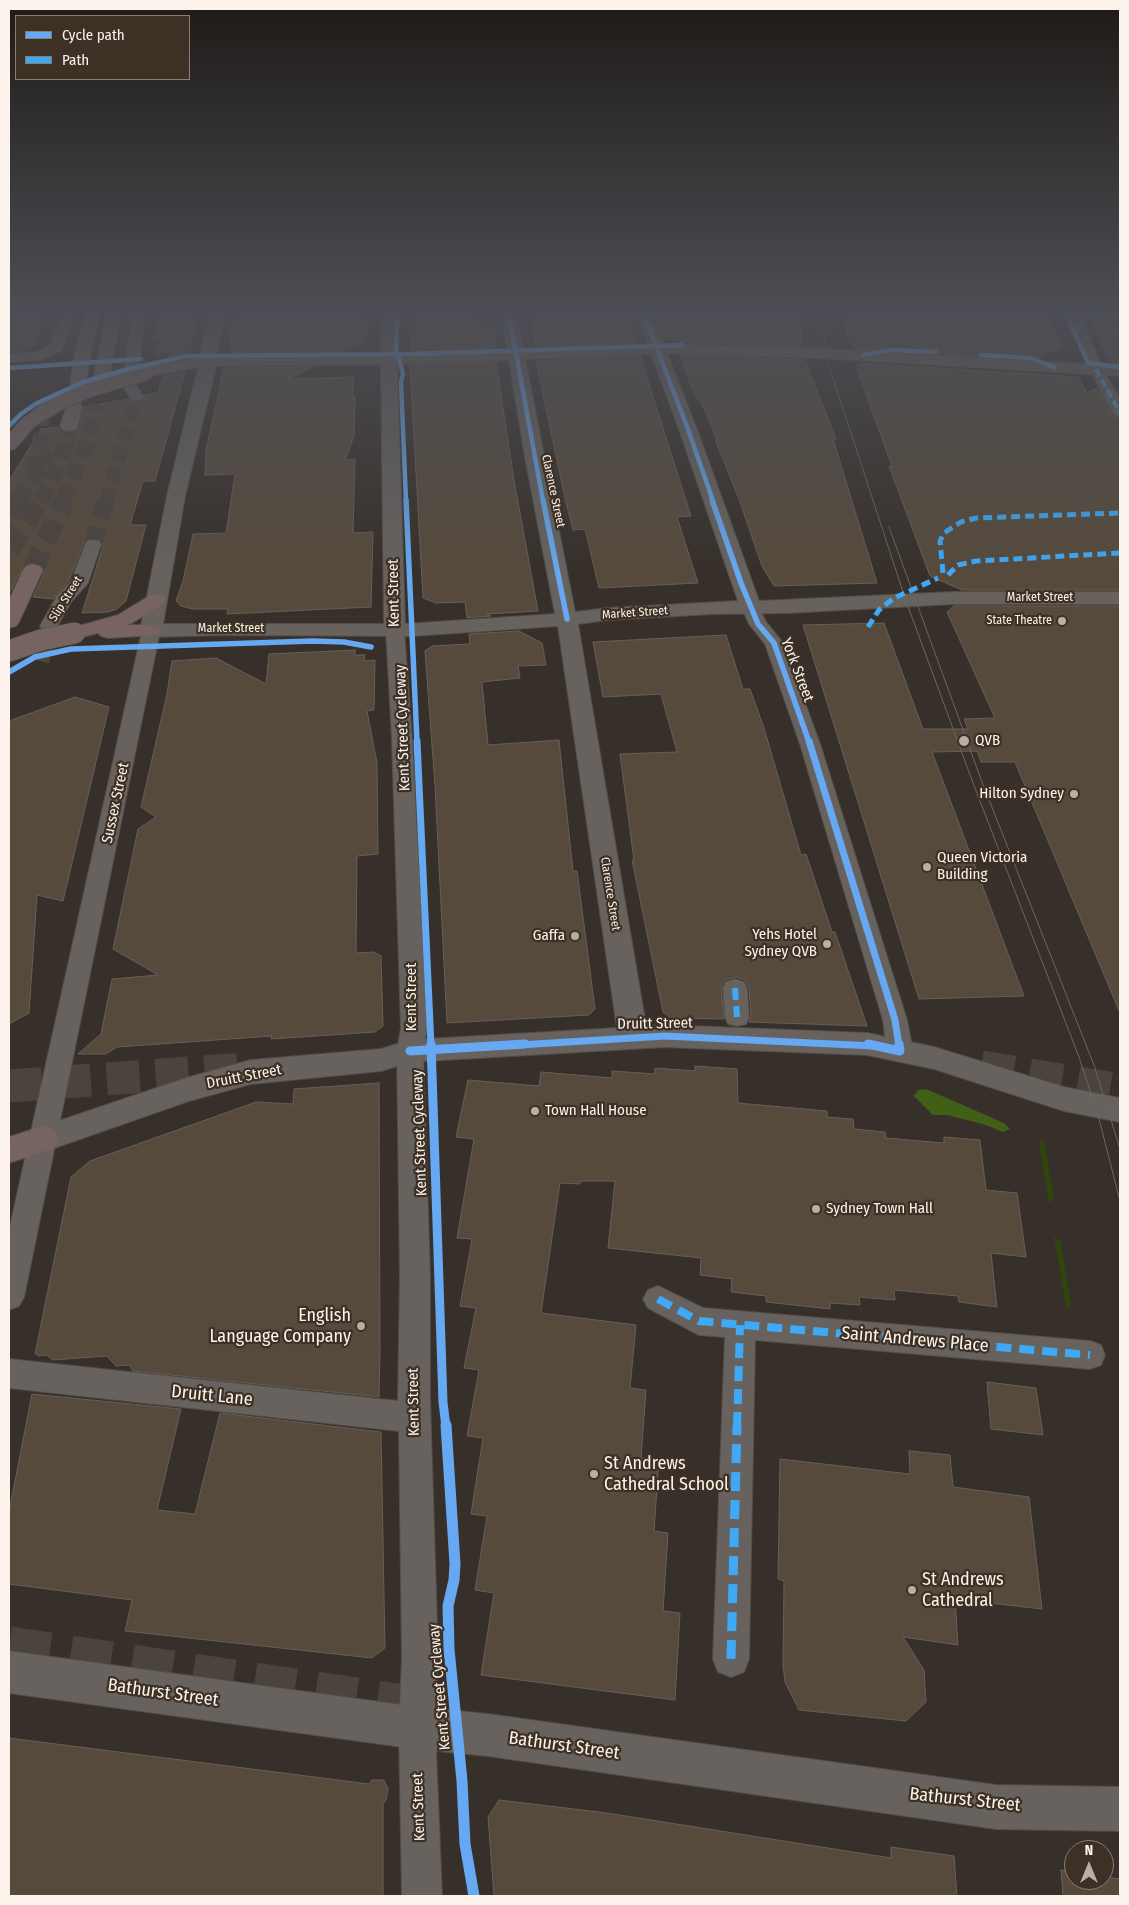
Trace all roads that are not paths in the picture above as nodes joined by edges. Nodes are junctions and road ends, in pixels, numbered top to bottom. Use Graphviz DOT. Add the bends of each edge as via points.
graph roads {
  1 [pos="68,398"];
  2 [pos="198,398"];
  3 [pos="390,398"];
  4 [pos="524,398"];
  5 [pos="676,398"];
  6 [pos="1112,398"];
  7 [pos="74,407"];
  8 [pos="1120,413"];
  9 [pos="69,426"];
  10 [pos="9,445"];
  11 [pos="93,545"];
  12 [pos="9,595"];
  13 [pos="1120,598"];
  14 [pos="156,600"];
  15 [pos="752,608"];
  16 [pos="567,619"];
  17 [pos="9,622"];
  18 [pos="49,626"];
  19 [pos="219,629"];
  20 [pos="394,630"];
  21 [pos="151,631"];
  22 [pos="75,633"];
  23 [pos="9,651"];
  24 [pos="735,988"];
  25 [pos="737,1017"];
  26 [pos="633,1037"];
  27 [pos="410,1051"];
  28 [pos="900,1051"];
  29 [pos="1111,1108"];
  30 [pos="43,1139"];
  31 [pos="9,1150"];
  32 [pos="9,1296"];
  33 [pos="658,1299"];
  34 [pos="740,1325"];
  35 [pos="1090,1355"];
  36 [pos="9,1374"];
  37 [pos="414,1418"];
  38 [pos="731,1659"];
  39 [pos="9,1672"];
  40 [pos="417,1728"];
  41 [pos="1120,1809"];
  42 [pos="422,1896"];
  1 -- 10 [label="highway, bridge" via="27,424"];
  2 -- 14 [label="street, Sussex Street"];
  3 -- 20 [label="street, Kent Street"];
  4 -- 16 [label="street, Clarence Street"];
  5 -- 15 [label="street, York Street"];
  6 -- 8 [label="street"];
  7 -- 9 [label="highway"];
  11 -- 18 [label="street, Slip Street" via="79,583 63,600"];
  12 -- 17 [label="highway" via="33,570"];
  13 -- 15 [label="street, Market Street" via="954,598"];
  14 -- 19 [label="street" via="164,615"];
  14 -- 21 [label="street, Sussex Street"];
  14 -- 22 [label="highway" via="125,620"];
  15 -- 16 [label="street, Market Street" via="618,613"];
  15 -- 28 [label="street, York Street" via="758,624 774,643 810,744 895,1020"];
  16 -- 20 [label="street, Market Street"];
  16 -- 26 [label="street, Clarence Street"];
  19 -- 20 [label="street, Market Street"];
  19 -- 21 [label="street, Market Street"];
  20 -- 27 [label="street, Kent Street" via="412,963 414,1028"];
  21 -- 22 [label="highway"];
  21 -- 30 [label="street, Sussex Street"];
  22 -- 23 [label="highway, bridge"];
  24 -- 25 [label="street"];
  26 -- 27 [label="street, Druitt Street"];
  26 -- 28 [label="street, Druitt Street" via="693,1036 850,1043"];
  27 -- 30 [label="street, Druitt Street" via="381,1060 251,1072 186,1090"];
  27 -- 37 [label="street, Kent Street" via="415,1276"];
  28 -- 29 [label="street, Druitt Street" via="934,1058 1064,1099"];
  30 -- 31 [label="highway"];
  30 -- 32 [label="street, Sussex Street"];
  33 -- 34 [label="street, Saint Andrews Place" via="699,1321"];
  34 -- 35 [label="street, Saint Andrews Place"];
  34 -- 38 [label="street"];
  36 -- 37 [label="street, Druitt Lane"];
  37 -- 40 [label="street, Kent Street" via="420,1658"];
  39 -- 40 [label="street, Bathurst Street"];
  40 -- 41 [label="street, Bathurst Street" via="488,1735 996,1807"];
  40 -- 42 [label="street, Kent Street"];
}
